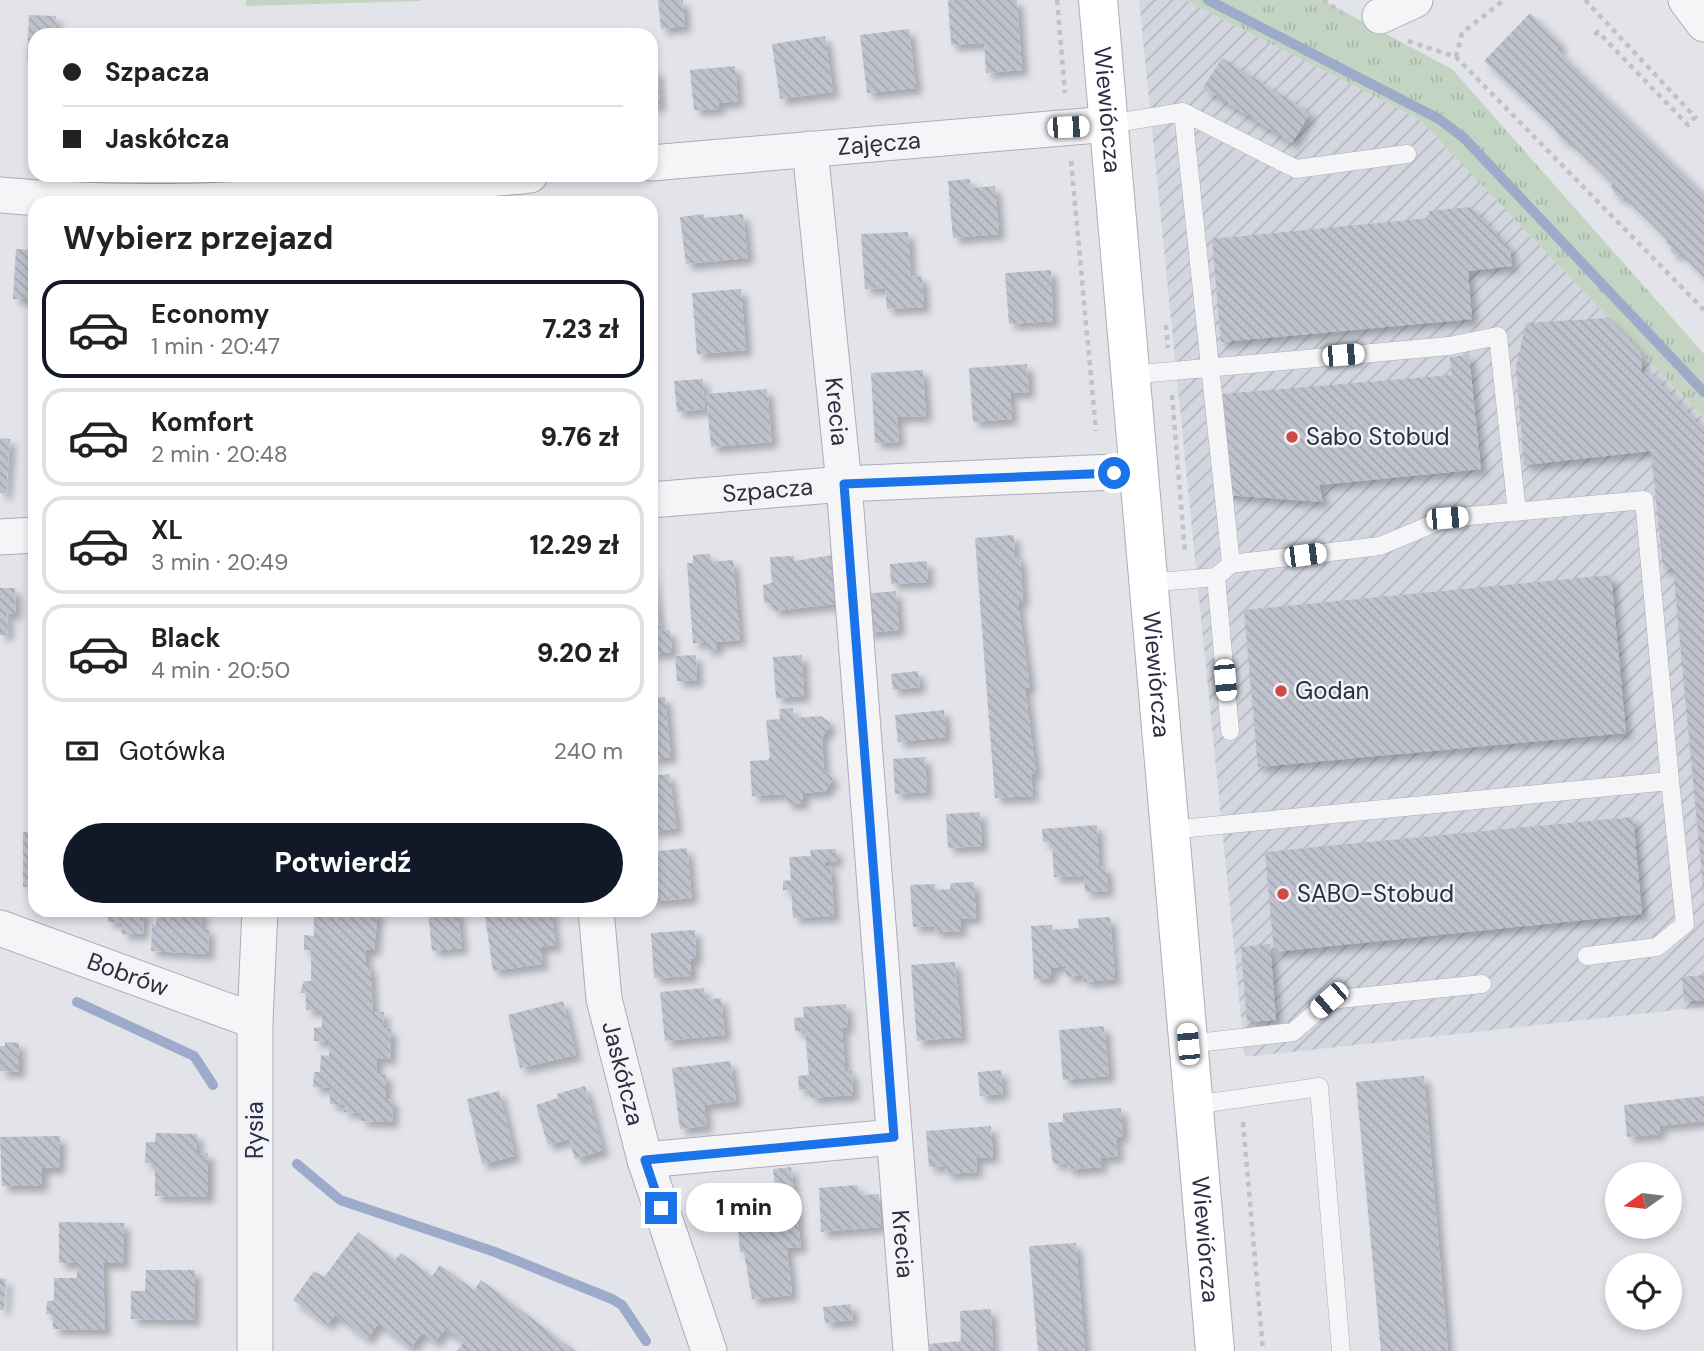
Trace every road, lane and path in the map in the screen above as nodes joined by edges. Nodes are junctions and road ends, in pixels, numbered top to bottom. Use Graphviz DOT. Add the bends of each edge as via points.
graph roads {
  1 [pos="1057,0"];
  2 [pos="1098,0"];
  3 [pos="1322,0"];
  4 [pos="1415,0"];
  5 [pos="1504,0"];
  6 [pos="1585,0"];
  7 [pos="1686,0"];
  8 [pos="1363,16"];
  9 [pos="1704,24"];
  10 [pos="1593,36"];
  11 [pos="1420,46"];
  12 [pos="1456,57"];
  13 [pos="1183,113"];
  14 [pos="1109,124"];
  15 [pos="1068,127"];
  16 [pos="810,149"];
  17 [pos="1408,155"];
  18 [pos="658,162"];
  19 [pos="455,182"];
  20 [pos="0,195"];
  21 [pos="304,196"];
  22 [pos="28,197"];
  23 [pos="1704,310"];
  24 [pos="1210,365"];
  25 [pos="1129,375"];
  26 [pos="1121,472"];
  27 [pos="844,484"];
  28 [pos="658,499"];
  29 [pos="1517,512"];
  30 [pos="28,535"];
  31 [pos="0,537"];
  32 [pos="1231,564"];
  33 [pos="1216,577"];
  34 [pos="1147,583"];
  35 [pos="1230,731"];
  36 [pos="1670,781"];
  37 [pos="1169,830"];
  38 [pos="260,917"];
  39 [pos="597,917"];
  40 [pos="0,928"];
  41 [pos="1587,957"];
  42 [pos="1482,984"];
  43 [pos="255,1021"];
  44 [pos="1188,1044"];
  45 [pos="1241,1098"];
  46 [pos="1194,1105"];
  47 [pos="894,1137"];
  48 [pos="645,1160"];
  49 [pos="255,1351"];
  50 [pos="709,1351"];
  51 [pos="911,1351"];
  52 [pos="1215,1351"];
  53 [pos="1263,1351"];
  54 [pos="1341,1351"];
  1 -- 15 [label="path"];
  2 -- 14 [label="street, Wiewiórcza"];
  3 -- 8 [label="path"];
  4 -- 8 [label="street"];
  5 -- 12 [label="path" via="1462,33"];
  6 -- 10 [label="path" via="1695,117 1688,125 1598,32"];
  7 -- 9 [label="street"];
  11 -- 12 [label="path"];
  12 -- 23 [label="path"];
  13 -- 14 [label="lane"];
  13 -- 17 [label="lane" via="1296,169"];
  13 -- 24 [label="lane"];
  14 -- 15 [label="street, Zajęcza"];
  14 -- 25 [label="street, Wiewiórcza"];
  15 -- 16 [label="street, Zajęcza"];
  15 -- 26 [label="path" via="1095,426 1102,447"];
  16 -- 18 [label="street, Zajęcza"];
  16 -- 27 [label="street, Krecia"];
  19 -- 21 [label="street"];
  20 -- 22 [label="street"];
  24 -- 25 [label="lane"];
  24 -- 29 [label="lane" via="1450,346 1498,336"];
  24 -- 32 [label="lane"];
  25 -- 26 [label="street, Wiewiórcza"];
  26 -- 27 [label="street, Szpacza"];
  26 -- 34 [label="street, Wiewiórcza"];
  27 -- 28 [label="street, Szpacza"];
  27 -- 47 [label="street, Krecia"];
  29 -- 32 [label="lane" via="1447,518 1380,546"];
  29 -- 36 [label="lane" via="1644,500"];
  30 -- 31 [label="street"];
  32 -- 33 [label="lane"];
  33 -- 34 [label="lane"];
  33 -- 35 [label="lane"];
  34 -- 37 [label="street, Wiewiórcza"];
  36 -- 37 [label="lane"];
  36 -- 41 [label="lane" via="1685,924 1657,947"];
  37 -- 44 [label="street, Wiewiórcza"];
  38 -- 43 [label="street, Rysia"];
  39 -- 48 [label="street, Jaskółcza" via="604,999"];
  40 -- 43 [label="street, Bobrów"];
  42 -- 44 [label="lane" via="1329,1000 1293,1032"];
  43 -- 49 [label="street, Rysia"];
  44 -- 46 [label="street, Wiewiórcza"];
  45 -- 46 [label="lane"];
  45 -- 53 [label="path"];
  45 -- 54 [label="lane" via="1319,1087"];
  46 -- 52 [label="street, Wiewiórcza"];
  47 -- 48 [label="street"];
  47 -- 51 [label="street, Krecia"];
  48 -- 50 [label="street, Jaskółcza"];
}
